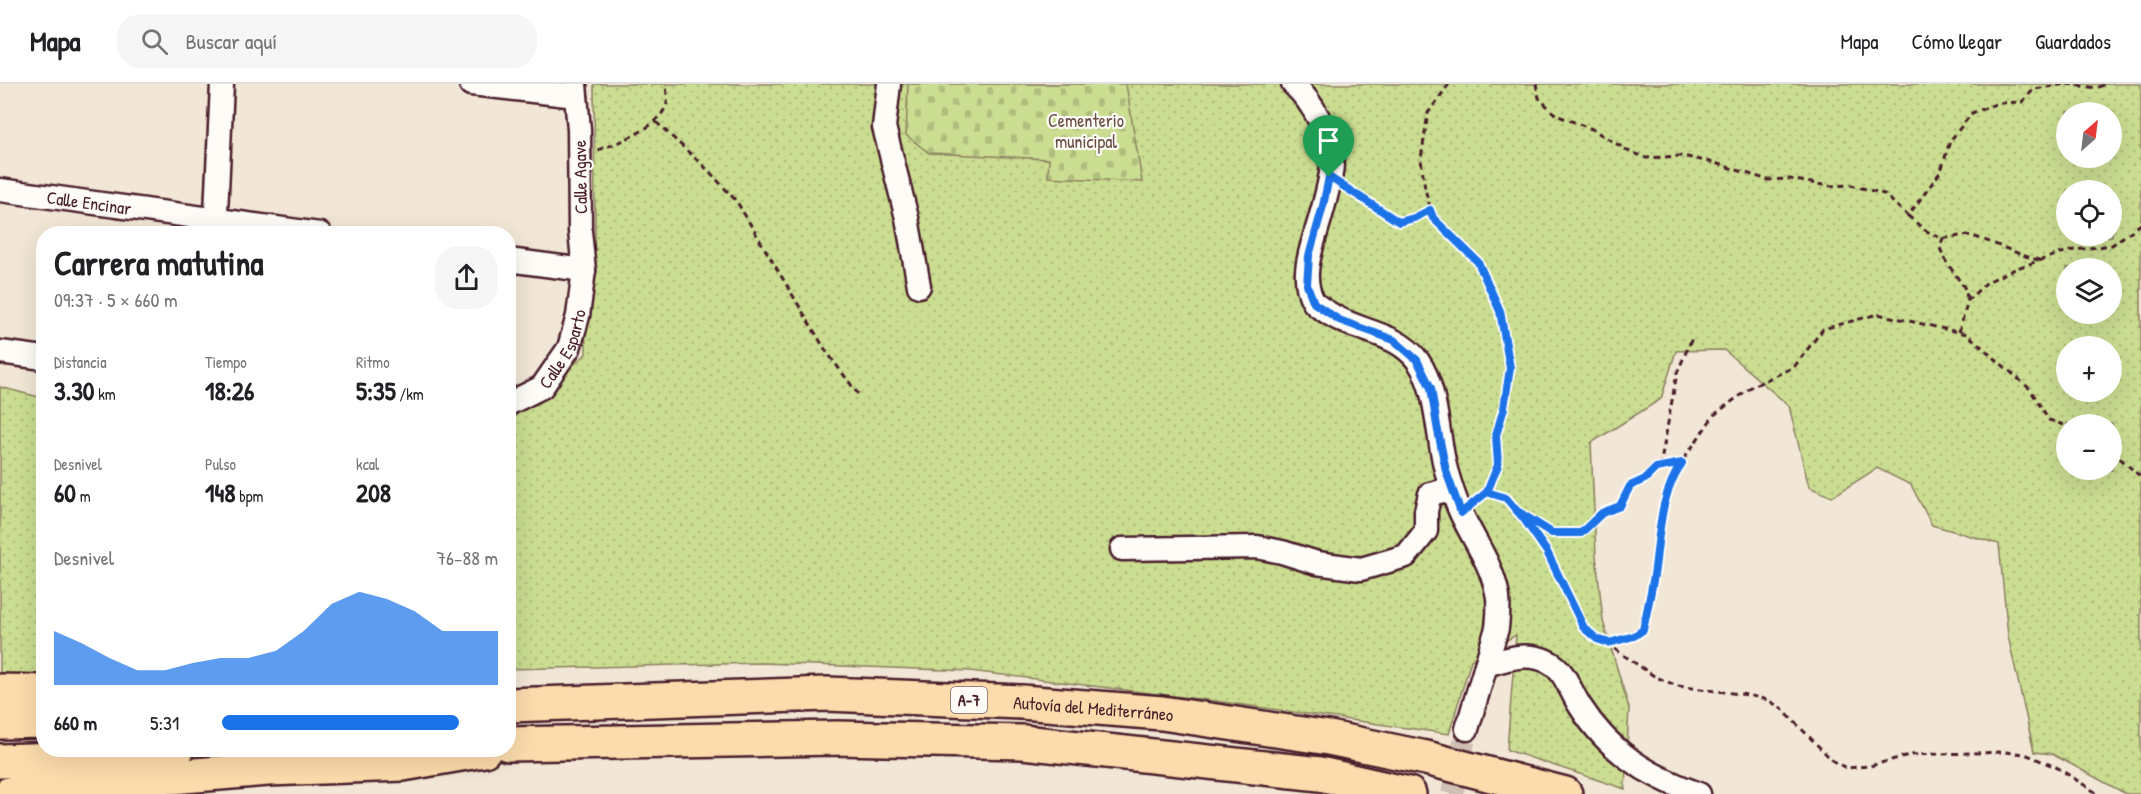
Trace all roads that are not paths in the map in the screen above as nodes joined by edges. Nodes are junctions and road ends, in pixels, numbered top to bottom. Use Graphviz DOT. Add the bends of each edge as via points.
graph roads {
  1 [pos="222,84"];
  2 [pos="471,84"];
  3 [pos="889,84"];
  4 [pos="1293,84"];
  5 [pos="576,90"];
  6 [pos="0,190"];
  7 [pos="209,226"];
  8 [pos="215,226"];
  9 [pos="516,261"];
  10 [pos="584,270"];
  11 [pos="919,286"];
  12 [pos="0,352"];
  13 [pos="36,357"];
  14 [pos="516,400"];
  15 [pos="1452,489"];
  16 [pos="1122,549"];
  17 [pos="1486,665"];
  18 [pos="516,682"];
  19 [pos="0,691"];
  20 [pos="36,692"];
  21 [pos="827,694"];
  22 [pos="516,705"];
  23 [pos="36,721"];
  24 [pos="0,722"];
  25 [pos="1467,729"];
  26 [pos="516,745"];
  27 [pos="123,757"];
  28 [pos="444,757"];
  29 [pos="0,761"];
  30 [pos="25,791"];
  31 [pos="0,792"];
  32 [pos="1409,794"];
  33 [pos="1564,794"];
  34 [pos="1699,794"];
  1 -- 8 [label="street"];
  2 -- 5 [label="street"];
  3 -- 11 [label="street" via="884,127"];
  4 -- 15 [label="street" via="1305,95 1324,129 1332,163 1309,256 1307,285 1314,303 1339,320 1394,340 1417,360 1431,388"];
  5 -- 10 [label="street, Calle Agave"];
  6 -- 7 [label="street, Calle Encinar"];
  9 -- 10 [label="street"];
  10 -- 14 [label="street, Calle Esparto" via="569,348 542,387"];
  12 -- 13 [label="street"];
  15 -- 16 [label="street" via="1430,494 1426,531 1406,556 1361,569 1317,563 1257,547"];
  15 -- 17 [label="street" via="1497,593 1497,628"];
  17 -- 25 [label="street"];
  17 -- 34 [label="street" via="1528,656 1550,662 1614,748 1644,770"];
  18 -- 21 [label="highway" via="657,678"];
  19 -- 20 [label="highway"];
  21 -- 22 [label="highway, Autovía del Mediterráneo / A-7"];
  21 -- 33 [label="highway, Autovía del Mediterráneo / A-7" via="1022,702 1162,713 1329,738 1426,758"];
  23 -- 24 [label="highway"];
  26 -- 32 [label="highway" via="837,738 1023,742 1320,774"];
  27 -- 29 [label="highway"];
  28 -- 30 [label="highway" via="403,764 268,769"];
  30 -- 31 [label="highway"];
}
